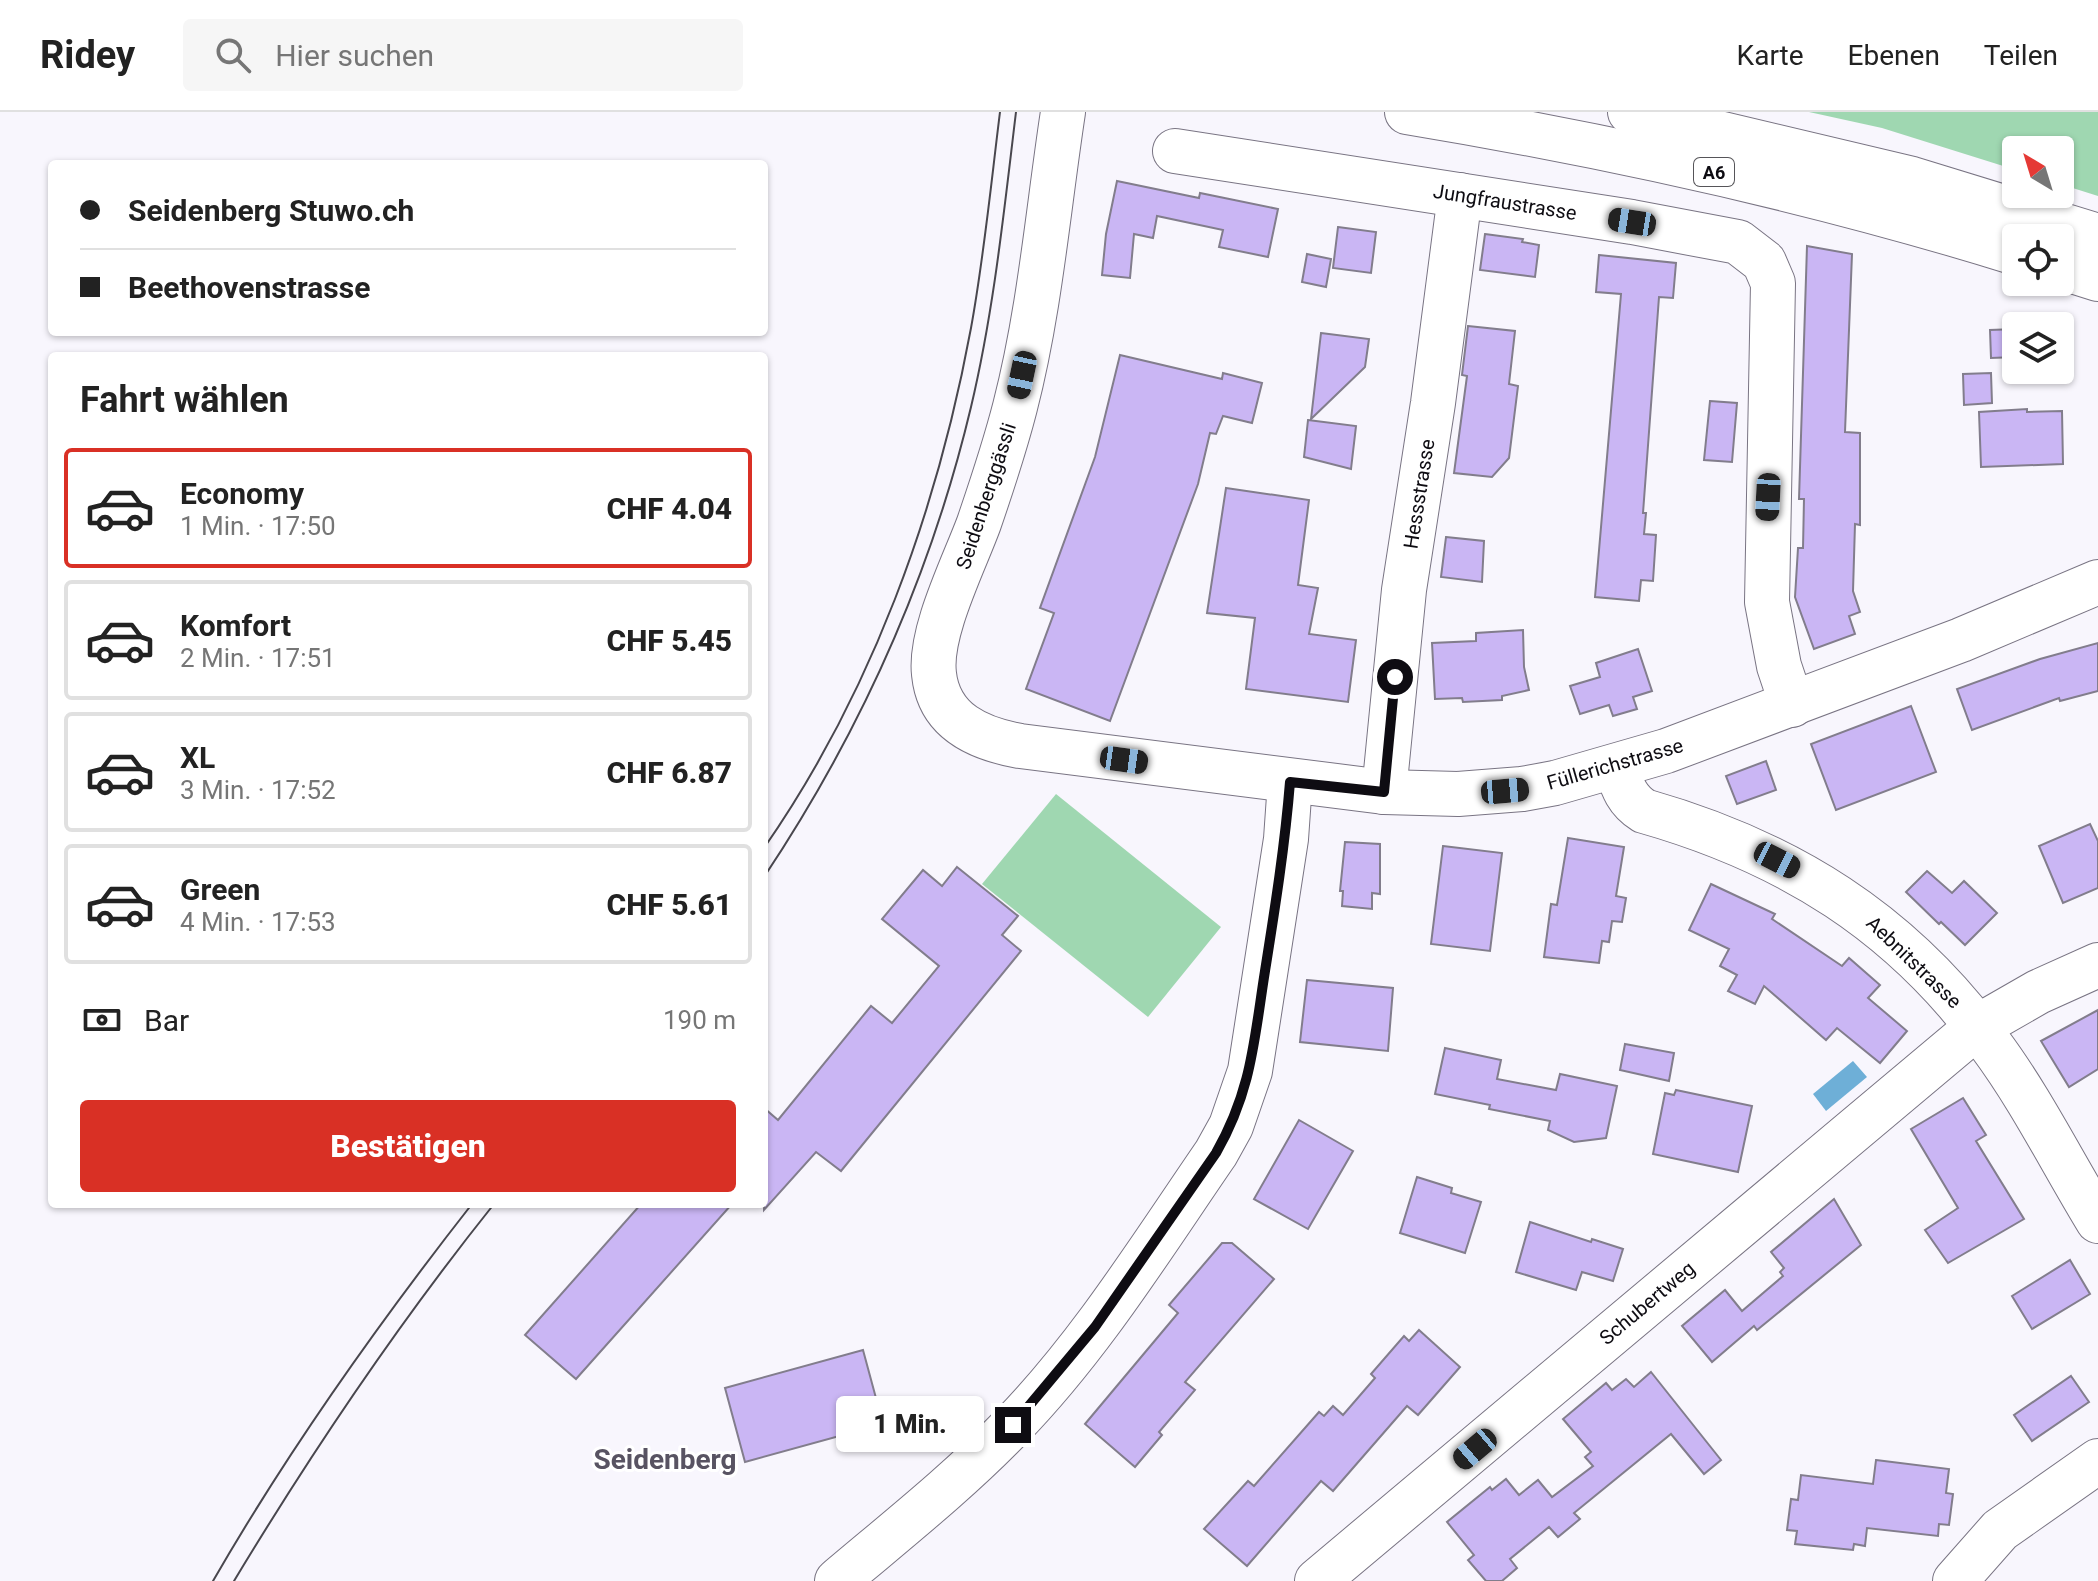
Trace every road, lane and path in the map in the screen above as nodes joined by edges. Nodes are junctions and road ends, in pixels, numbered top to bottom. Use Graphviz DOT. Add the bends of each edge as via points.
graph roads {
  1 [pos="1063,112"];
  2 [pos="1407,112"];
  3 [pos="1630,112"];
  4 [pos="1175,151"];
  5 [pos="1460,195"];
  6 [pos="2098,236"];
  7 [pos="2002,249"];
  8 [pos="2074,271"];
  9 [pos="2098,279"];
  10 [pos="2098,582"];
  11 [pos="937,689"];
  12 [pos="1792,705"];
  13 [pos="1616,767"];
  14 [pos="1290,782"];
  15 [pos="1384,792"];
  16 [pos="2098,965"];
  17 [pos="1977,1027"];
  18 [pos="2098,1221"];
  19 [pos="2098,1461"];
  20 [pos="837,1581"];
  21 [pos="1317,1581"];
  22 [pos="1955,1581"];
  1 -- 11 [label="main road, Seidenberggässli" via="1035,315 1015,406 940,627 934,661"];
  2 -- 7 [label="main road, A6" via="1716,173"];
  3 -- 6 [label="main road, A6" via="1912,179"];
  4 -- 5 [label="main road, Jungfraustrasse"];
  5 -- 12 [label="main road, Jungfraustrasse" via="1738,242 1764,262 1773,283 1765,572 1779,666"];
  5 -- 15 [label="main road, Hessstrasse" via="1404,590"];
  8 -- 9 [label="main road"];
  10 -- 12 [label="main road, Füllerichstrasse"];
  11 -- 14 [label="main road, Füllerichstrasse" via="962,724 994,741"];
  12 -- 13 [label="main road, Füllerichstrasse"];
  13 -- 15 [label="main road, Füllerichstrasse" via="1522,789"];
  13 -- 17 [label="main road, Aebnitstrasse" via="1626,795 1644,811 1761,853 1867,915 1930,972"];
  14 -- 15 [label="main road, Füllerichstrasse"];
  14 -- 20 [label="main road" via="1250,1071 1216,1153 1095,1327 1013,1425 961,1477"];
  16 -- 17 [label="main road, Schubertweg"];
  17 -- 18 [label="main road, Aebnitstrasse"];
  17 -- 21 [label="main road, Schubertweg"];
  19 -- 22 [label="main road" via="2000,1530"];
}
